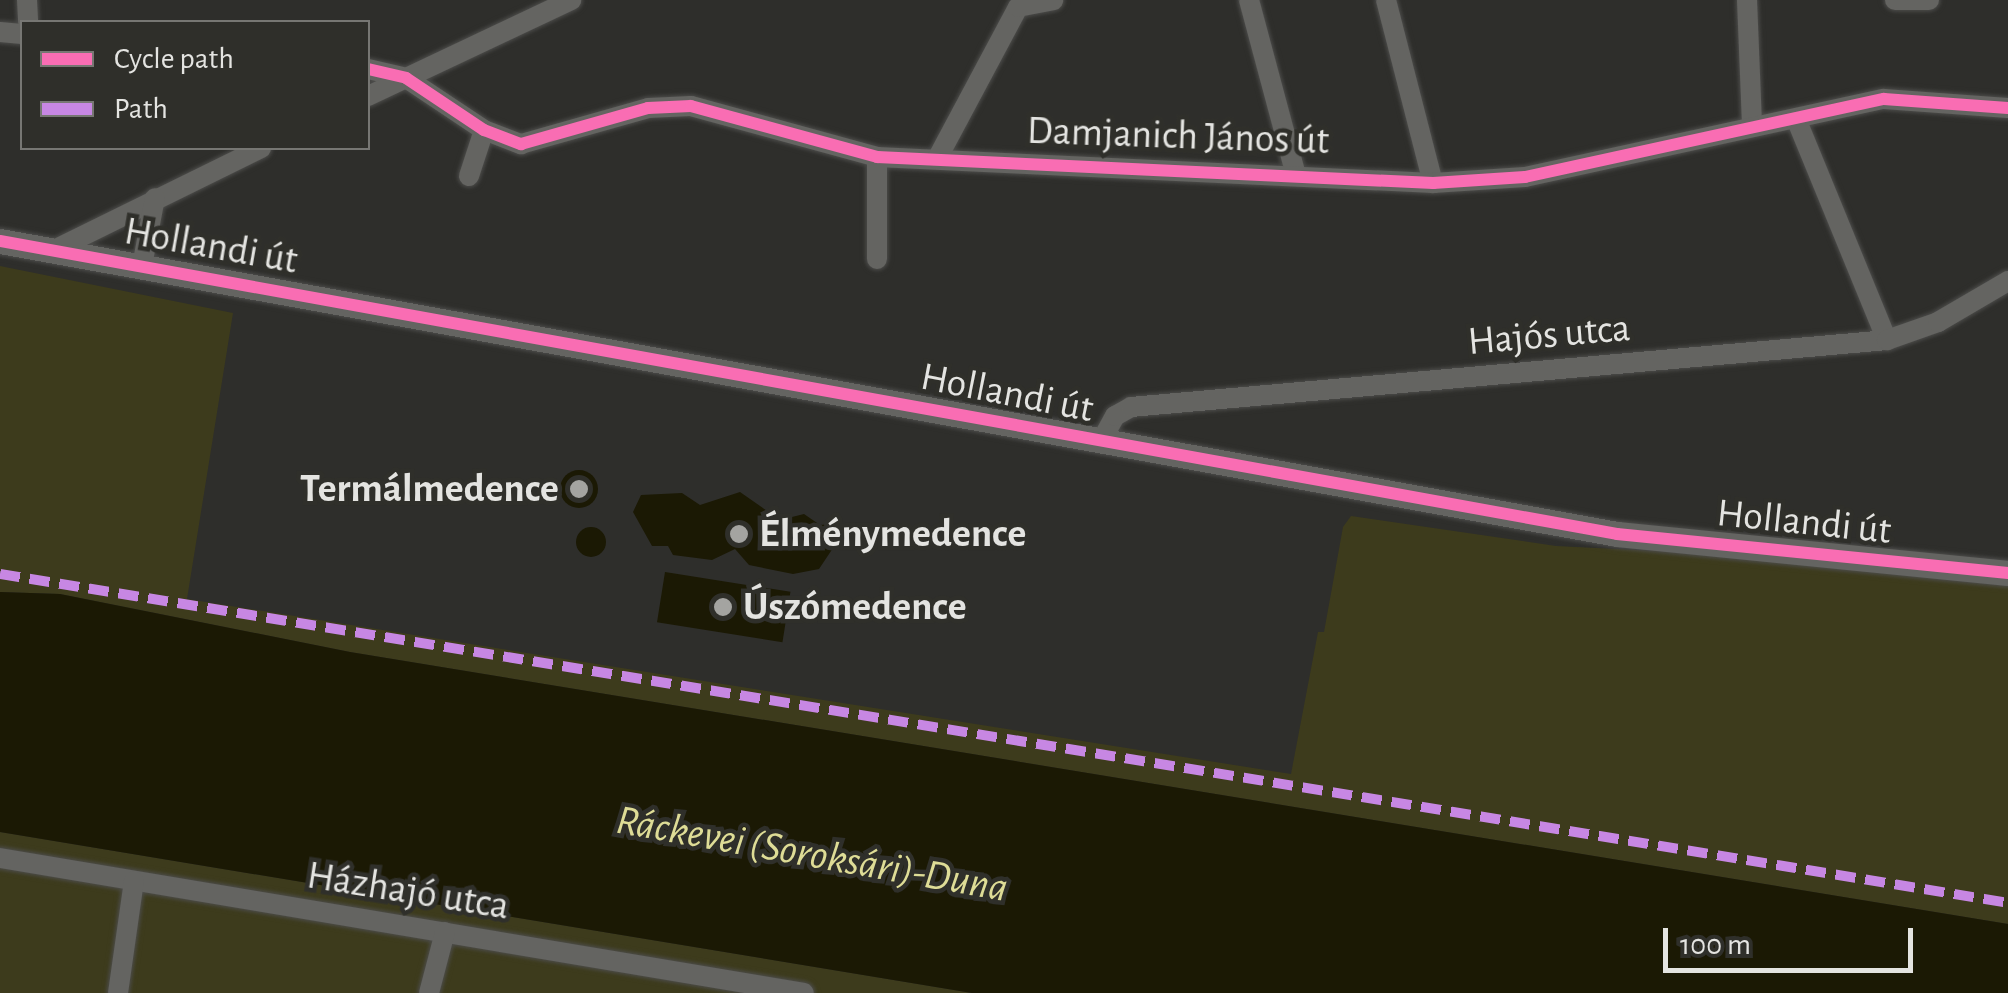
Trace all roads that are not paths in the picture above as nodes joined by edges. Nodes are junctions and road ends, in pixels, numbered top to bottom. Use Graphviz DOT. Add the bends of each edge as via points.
graph roads {
  1 [pos="571,0"];
  2 [pos="1053,0"];
  3 [pos="1249,0"];
  4 [pos="1386,0"];
  5 [pos="1747,0"];
  6 [pos="1895,0"];
  7 [pos="1929,0"];
  8 [pos="370,69"];
  9 [pos="406,78"];
  10 [pos="370,95"];
  11 [pos="2008,108"];
  12 [pos="1797,121"];
  13 [pos="1752,126"];
  14 [pos="484,130"];
  15 [pos="257,150"];
  16 [pos="877,158"];
  17 [pos="937,160"];
  18 [pos="1295,172"];
  19 [pos="470,176"];
  20 [pos="1433,182"];
  21 [pos="155,198"];
  22 [pos="0,241"];
  23 [pos="52,251"];
  24 [pos="877,260"];
  25 [pos="142,266"];
  26 [pos="2008,282"];
  27 [pos="1887,340"];
  28 [pos="1100,443"];
  29 [pos="2008,572"];
  30 [pos="0,858"];
  31 [pos="134,882"];
  32 [pos="444,932"];
  33 [pos="771,991"];
  34 [pos="118,993"];
  35 [pos="429,993"];
  36 [pos="804,993"];
  1 -- 9 [label="street"];
  2 -- 17 [label="street" via="1018,7"];
  3 -- 18 [label="street"];
  4 -- 20 [label="street"];
  5 -- 13 [label="street"];
  6 -- 7 [label="street"];
  8 -- 9 [label="street, Damjanich János út"];
  9 -- 10 [label="street"];
  9 -- 14 [label="street, Damjanich János út"];
  11 -- 12 [label="street, Damjanich János út" via="1884,99"];
  12 -- 13 [label="street, Damjanich János út"];
  12 -- 27 [label="street"];
  13 -- 20 [label="street, Damjanich János út" via="1525,177"];
  14 -- 16 [label="street, Damjanich János út" via="521,144 648,108 690,106"];
  14 -- 19 [label="street"];
  15 -- 21 [label="street"];
  16 -- 17 [label="street, Damjanich János út"];
  16 -- 24 [label="street"];
  17 -- 18 [label="street, Damjanich János út"];
  18 -- 20 [label="street, Damjanich János út"];
  21 -- 23 [label="street"];
  21 -- 25 [label="street"];
  22 -- 23 [label="street, Hollandi út"];
  23 -- 25 [label="street, Hollandi út"];
  25 -- 28 [label="street, Hollandi út"];
  26 -- 27 [label="street, Hajós utca" via="1938,322"];
  27 -- 28 [label="street, Hajós utca" via="1131,408 1115,416"];
  28 -- 29 [label="street, Hollandi út" via="1616,534"];
  30 -- 31 [label="street, Házhajó utca"];
  31 -- 32 [label="street, Házhajó utca"];
  31 -- 34 [label="street"];
  32 -- 33 [label="street, Házhajó utca"];
  32 -- 35 [label="street"];
  33 -- 36 [label="street, Házhajó utca"];
}
